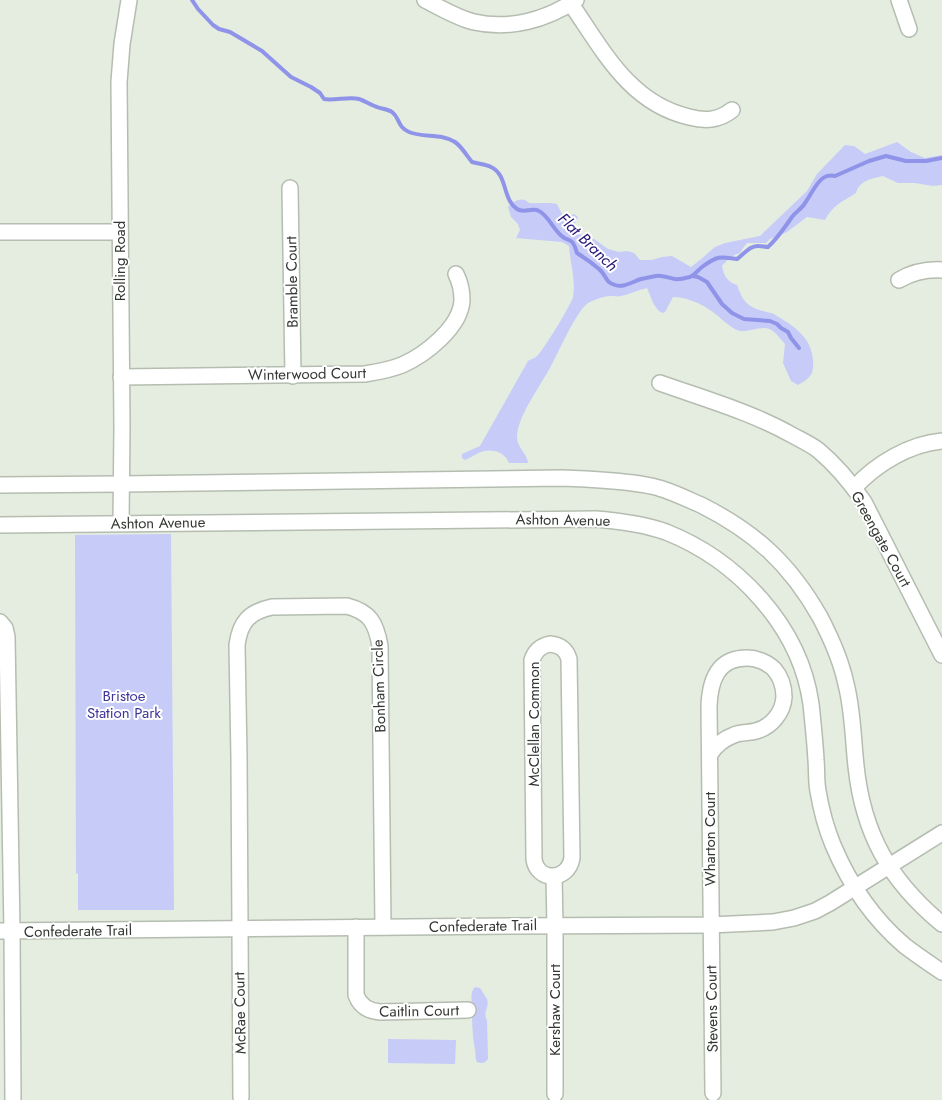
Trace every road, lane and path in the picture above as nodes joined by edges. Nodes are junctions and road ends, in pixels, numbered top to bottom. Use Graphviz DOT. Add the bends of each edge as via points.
graph roads {
  1 [pos="128,0"];
  2 [pos="425,0"];
  3 [pos="899,0"];
  4 [pos="574,2"];
  5 [pos="908,29"];
  6 [pos="732,110"];
  7 [pos="290,188"];
  8 [pos="0,232"];
  9 [pos="120,232"];
  10 [pos="942,270"];
  11 [pos="456,274"];
  12 [pos="899,280"];
  13 [pos="294,376"];
  14 [pos="121,377"];
  15 [pos="660,383"];
  16 [pos="942,441"];
  17 [pos="121,484"];
  18 [pos="0,485"];
  19 [pos="854,488"];
  20 [pos="121,523"];
  21 [pos="0,525"];
  22 [pos="0,622"];
  23 [pos="942,655"];
  24 [pos="710,754"];
  25 [pos="942,833"];
  26 [pos="889,866"];
  27 [pos="554,876"];
  28 [pos="855,887"];
  29 [pos="942,924"];
  30 [pos="710,925"];
  31 [pos="555,926"];
  32 [pos="356,927"];
  33 [pos="382,927"];
  34 [pos="239,929"];
  35 [pos="6,931"];
  36 [pos="942,972"];
  37 [pos="468,1010"];
  38 [pos="713,1093"];
  39 [pos="555,1094"];
  40 [pos="241,1097"];
  41 [pos="13,1099"];
  1 -- 9 [label="street, Rolling Road" via="120,82"];
  2 -- 4 [label="street" via="451,14 492,24 522,23"];
  3 -- 5 [label="street"];
  4 -- 6 [label="street" via="620,74 649,100 697,119 719,118"];
  7 -- 13 [label="street, Bramble Court"];
  8 -- 9 [label="street"];
  9 -- 14 [label="street, Rolling Road"];
  10 -- 12 [label="street" via="919,271"];
  11 -- 13 [label="street, Winterwood Court" via="462,301 456,320 419,356 384,371"];
  13 -- 14 [label="street, Winterwood Court"];
  14 -- 17 [label="street, Rolling Road"];
  15 -- 19 [label="street, Greengate Court" via="746,413 809,444"];
  16 -- 19 [label="street" via="919,445 896,455"];
  17 -- 18 [label="street"];
  17 -- 20 [label="street, Rolling Road"];
  17 -- 26 [label="street" via="561,478 628,482 658,487 682,496 718,514 767,549 798,582 810,601 840,660 853,719 861,803 876,844"];
  19 -- 23 [label="street, Greengate Court"];
  20 -- 21 [label="street, Ashton Avenue"];
  20 -- 28 [label="street, Ashton Avenue" via="596,518 644,526 689,543 740,578 772,613 788,638 811,703 818,790 824,818"];
  22 -- 35 [label="street" via="7,636"];
  24 -- 24 [label="street, Wharton Court" via="710,695 718,671 740,658 764,661 781,678 784,702 779,714 761,729 728,737"];
  24 -- 30 [label="street, Wharton Court"];
  25 -- 26 [label="street, Confederate Trail"];
  26 -- 28 [label="street, Confederate Trail"];
  26 -- 29 [label="street" via="905,889"];
  27 -- 27 [label="street, McClellan Common" via="564,872 572,858 569,659 563,648 550,644 540,647 532,660 534,853 538,870"];
  27 -- 31 [label="street"];
  28 -- 30 [label="street, Confederate Trail" via="815,911 794,918"];
  28 -- 36 [label="street, Ashton Avenue" via="890,933"];
  30 -- 31 [label="street, Confederate Trail"];
  30 -- 38 [label="street, Stevens Court"];
  31 -- 33 [label="street, Confederate Trail"];
  31 -- 39 [label="street, Kershaw Court"];
  32 -- 33 [label="street, Confederate Trail"];
  32 -- 34 [label="street, Confederate Trail"];
  32 -- 37 [label="street, Caitlin Court" via="356,995 365,1008 380,1012"];
  33 -- 34 [label="street, Bonham Circle" via="378,631 365,613 356,608 337,606 262,609 246,620 238,634"];
  34 -- 35 [label="street, Confederate Trail"];
  34 -- 40 [label="street, McRae Court"];
  35 -- 41 [label="street"];
}
